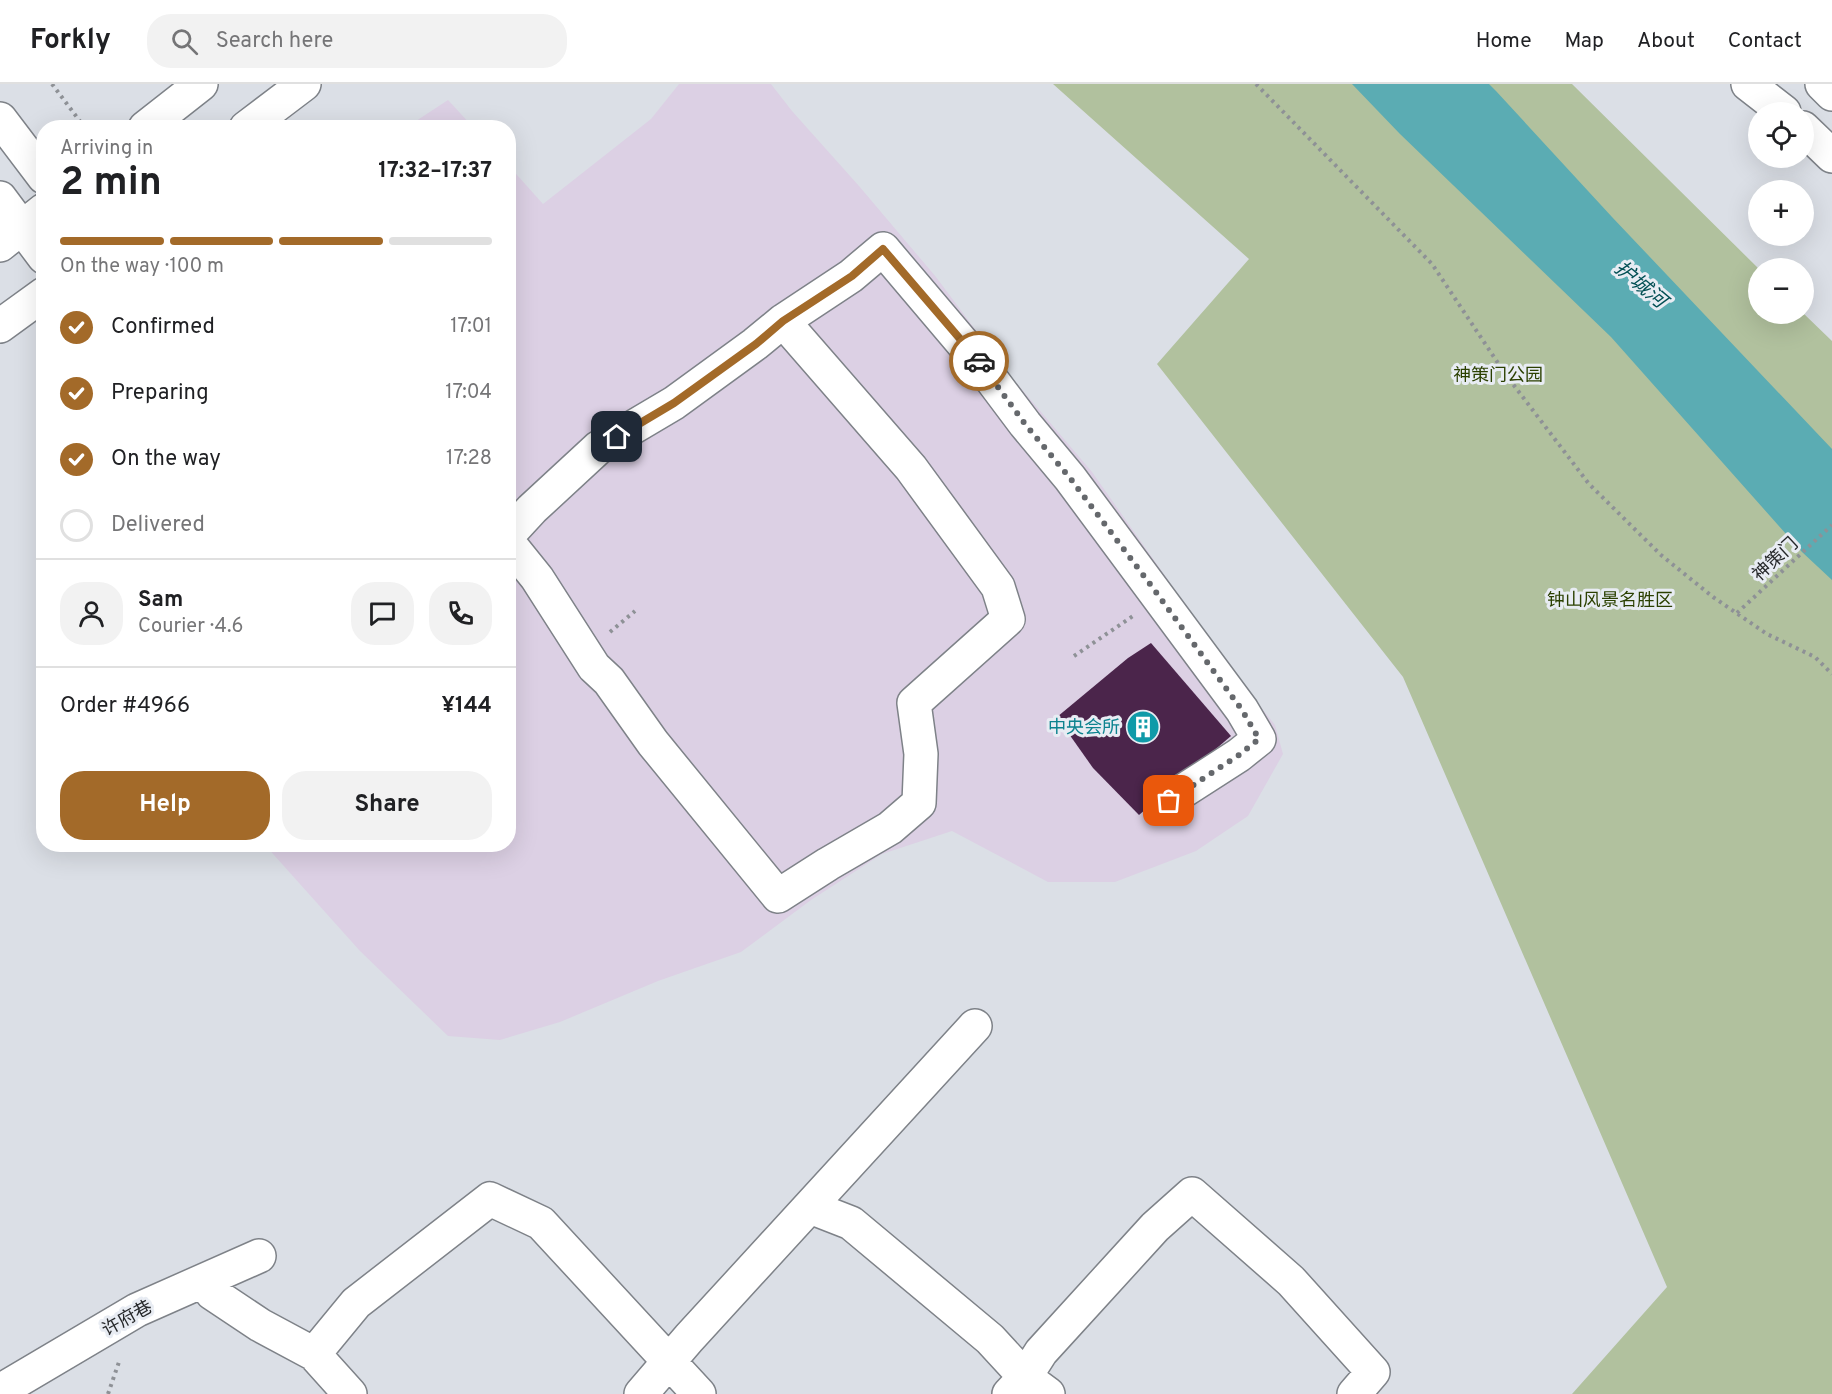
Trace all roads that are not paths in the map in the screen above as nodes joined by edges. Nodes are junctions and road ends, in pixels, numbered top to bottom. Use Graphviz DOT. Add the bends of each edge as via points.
graph roads {
  1 [pos="201,84"];
  2 [pos="304,84"];
  3 [pos="1748,84"];
  4 [pos="1760,84"];
  5 [pos="1822,84"];
  6 [pos="1832,94"];
  7 [pos="1772,102"];
  8 [pos="1777,102"];
  9 [pos="0,119"];
  10 [pos="155,120"];
  11 [pos="257,120"];
  12 [pos="1814,139"];
  13 [pos="1832,156"];
  14 [pos="36,166"];
  15 [pos="0,198"];
  16 [pos="22,228"];
  17 [pos="36,246"];
  18 [pos="36,300"];
  19 [pos="783,321"];
  20 [pos="0,326"];
  21 [pos="516,526"];
  22 [pos="516,552"];
  23 [pos="1169,801"];
  24 [pos="975,1026"];
  25 [pos="810,1207"];
  26 [pos="259,1256"];
  27 [pos="212,1293"];
  28 [pos="314,1354"];
  29 [pos="1027,1388"];
  30 [pos="0,1391"];
  31 [pos="350,1394"];
  32 [pos="641,1394"];
  33 [pos="699,1394"];
  34 [pos="1354,1394"];
  1 -- 10 [label="street"];
  2 -- 11 [label="street"];
  3 -- 7 [label="street"];
  4 -- 8 [label="street"];
  5 -- 6 [label="street"];
  9 -- 14 [label="street"];
  12 -- 13 [label="street"];
  15 -- 16 [label="street"];
  16 -- 17 [label="street"];
  18 -- 20 [label="street"];
  19 -- 21 [label="street" via="674,403 598,448"];
  19 -- 22 [label="street" via="910,468 998,587 1008,619 914,704 921,754 919,803 890,828 778,896 594,666"];
  19 -- 23 [label="street" via="852,276 883,249 977,360 1153,588 1259,739"];
  24 -- 25 [label="street"];
  25 -- 29 [label="street" via="852,1223 990,1339"];
  25 -- 32 [label="street"];
  26 -- 30 [label="street, 许府巷" via="137,1310"];
  27 -- 28 [label="street"];
  28 -- 31 [label="street"];
  28 -- 33 [label="street" via="356,1303 490,1198 541,1223"];
  29 -- 34 [label="street" via="1041,1352 1155,1227 1192,1194 1291,1281 1373,1372"];
}
